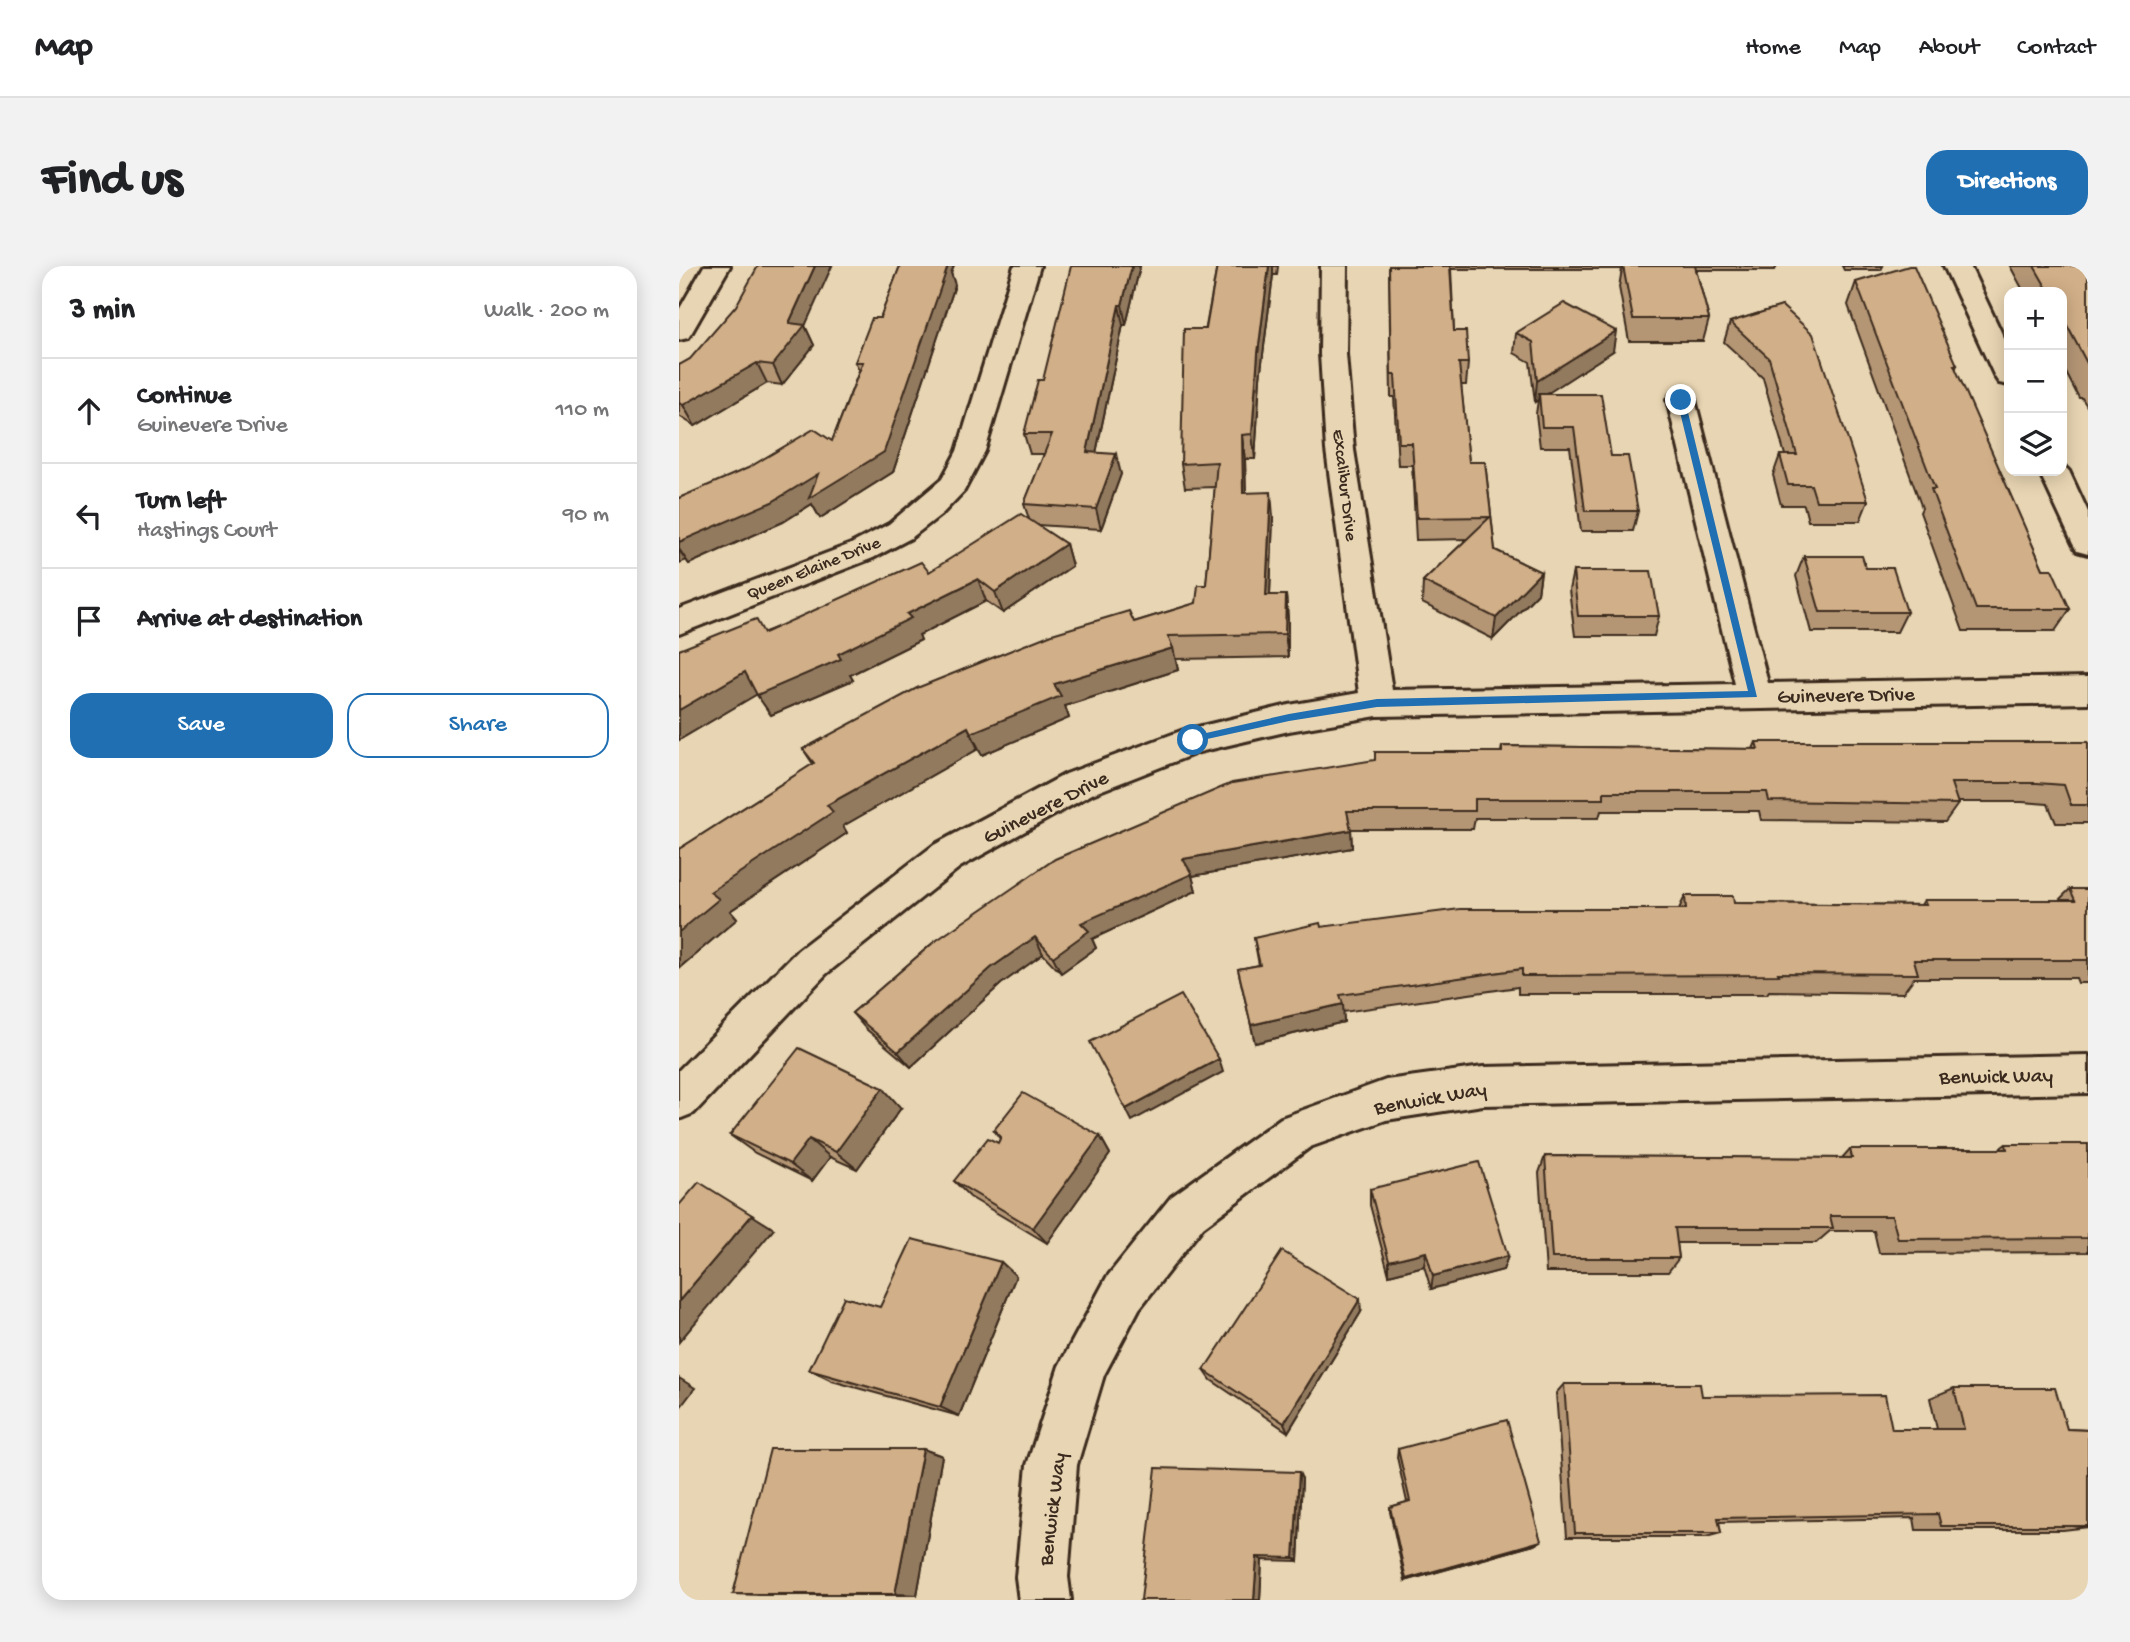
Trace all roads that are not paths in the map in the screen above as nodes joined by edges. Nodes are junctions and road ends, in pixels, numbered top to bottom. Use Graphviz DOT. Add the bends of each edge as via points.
graph roads {
  1 [pos="717,266"];
  2 [pos="1027,266"];
  3 [pos="1334,266"];
  4 [pos="1957,266"];
  5 [pos="679,332"];
  6 [pos="2004,366"];
  7 [pos="1681,400"];
  8 [pos="2056,476"];
  9 [pos="2088,544"];
  10 [pos="679,622"];
  11 [pos="2088,691"];
  12 [pos="1754,695"];
  13 [pos="1377,703"];
  14 [pos="2088,1074"];
  15 [pos="679,1099"];
  16 [pos="1045,1600"];
  1 -- 5 [label="street"];
  2 -- 10 [label="street, Queen Elaine Drive" via="971,451 954,484 900,531 862,551"];
  3 -- 13 [label="street, Excalibur Drive" via="1333,354 1340,450"];
  4 -- 6 [label="street"];
  7 -- 12 [label="street"];
  8 -- 9 [label="street"];
  11 -- 12 [label="street, Guinevere Drive"];
  12 -- 13 [label="street, Guinevere Drive"];
  13 -- 15 [label="street, Guinevere Drive" via="1193,740 1079,784 947,856 812,962"];
  14 -- 16 [label="street, Benwick Way" via="1483,1086 1386,1100 1296,1132 1187,1212 1123,1293 1083,1366 1052,1465 1042,1577"];
}
